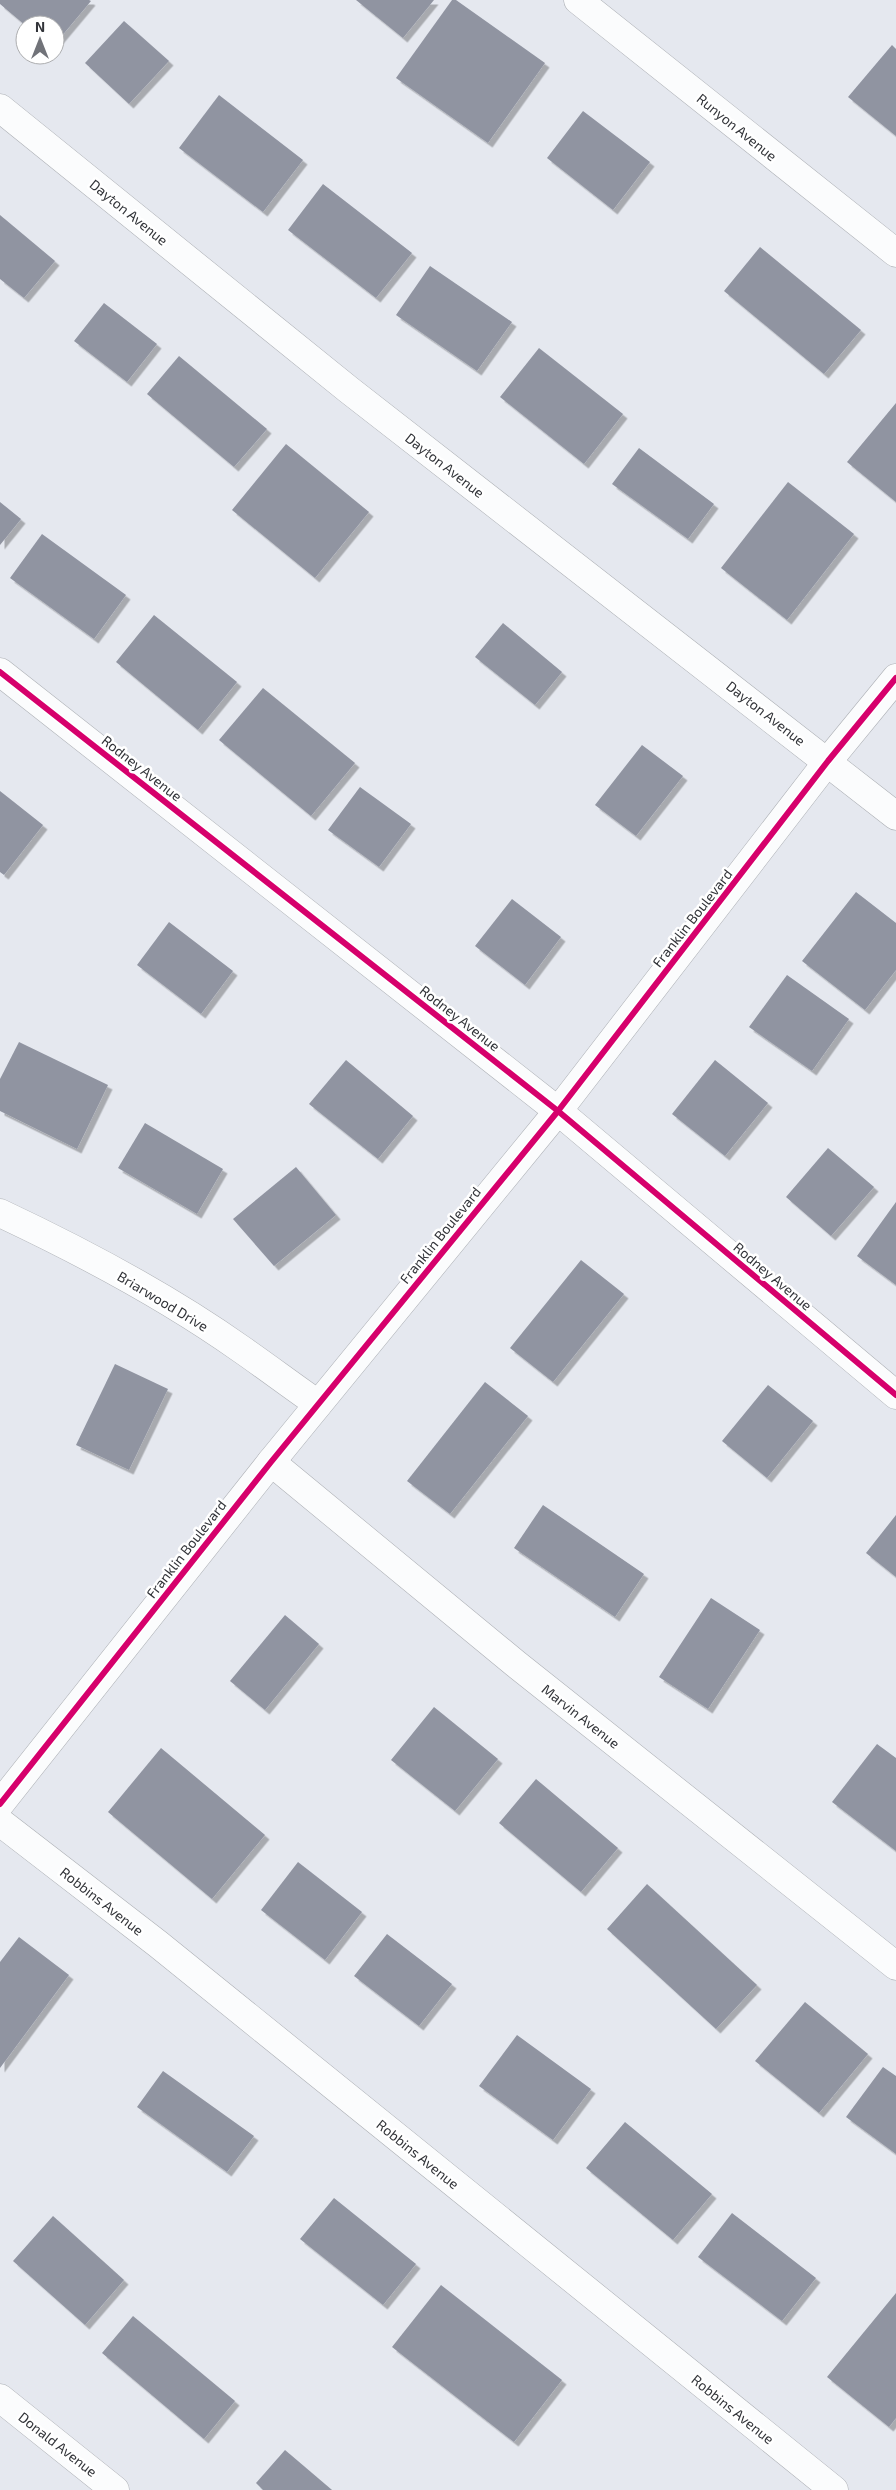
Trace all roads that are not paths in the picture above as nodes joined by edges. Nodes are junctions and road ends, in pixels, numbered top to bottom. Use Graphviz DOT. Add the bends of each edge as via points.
graph roads {
  1 [pos="578,0"];
  2 [pos="0,108"];
  3 [pos="896,254"];
  4 [pos="0,672"];
  5 [pos="896,678"];
  6 [pos="828,762"];
  7 [pos="896,816"];
  8 [pos="558,1111"];
  9 [pos="0,1213"];
  10 [pos="896,1395"];
  11 [pos="318,1404"];
  12 [pos="271,1462"];
  13 [pos="0,1804"];
  14 [pos="0,1822"];
  15 [pos="896,1966"];
  16 [pos="0,2398"];
  17 [pos="115,2490"];
  18 [pos="834,2490"];
  1 -- 3 [label="street, Runyon Avenue"];
  2 -- 6 [label="street, Dayton Avenue" via="349,390"];
  4 -- 8 [label="street, Rodney Avenue"];
  5 -- 6 [label="street, Franklin Boulevard"];
  6 -- 7 [label="street, Dayton Avenue"];
  6 -- 8 [label="street, Franklin Boulevard"];
  8 -- 10 [label="street, Rodney Avenue"];
  8 -- 11 [label="street, Franklin Boulevard"];
  9 -- 11 [label="street, Briarwood Drive" via="63,1243 156,1296 240,1348"];
  11 -- 12 [label="street, Franklin Boulevard"];
  12 -- 13 [label="street, Franklin Boulevard"];
  12 -- 15 [label="street, Marvin Avenue" via="508,1658"];
  14 -- 18 [label="street, Robbins Avenue" via="174,1957"];
  16 -- 17 [label="street, Donald Avenue"];
}
